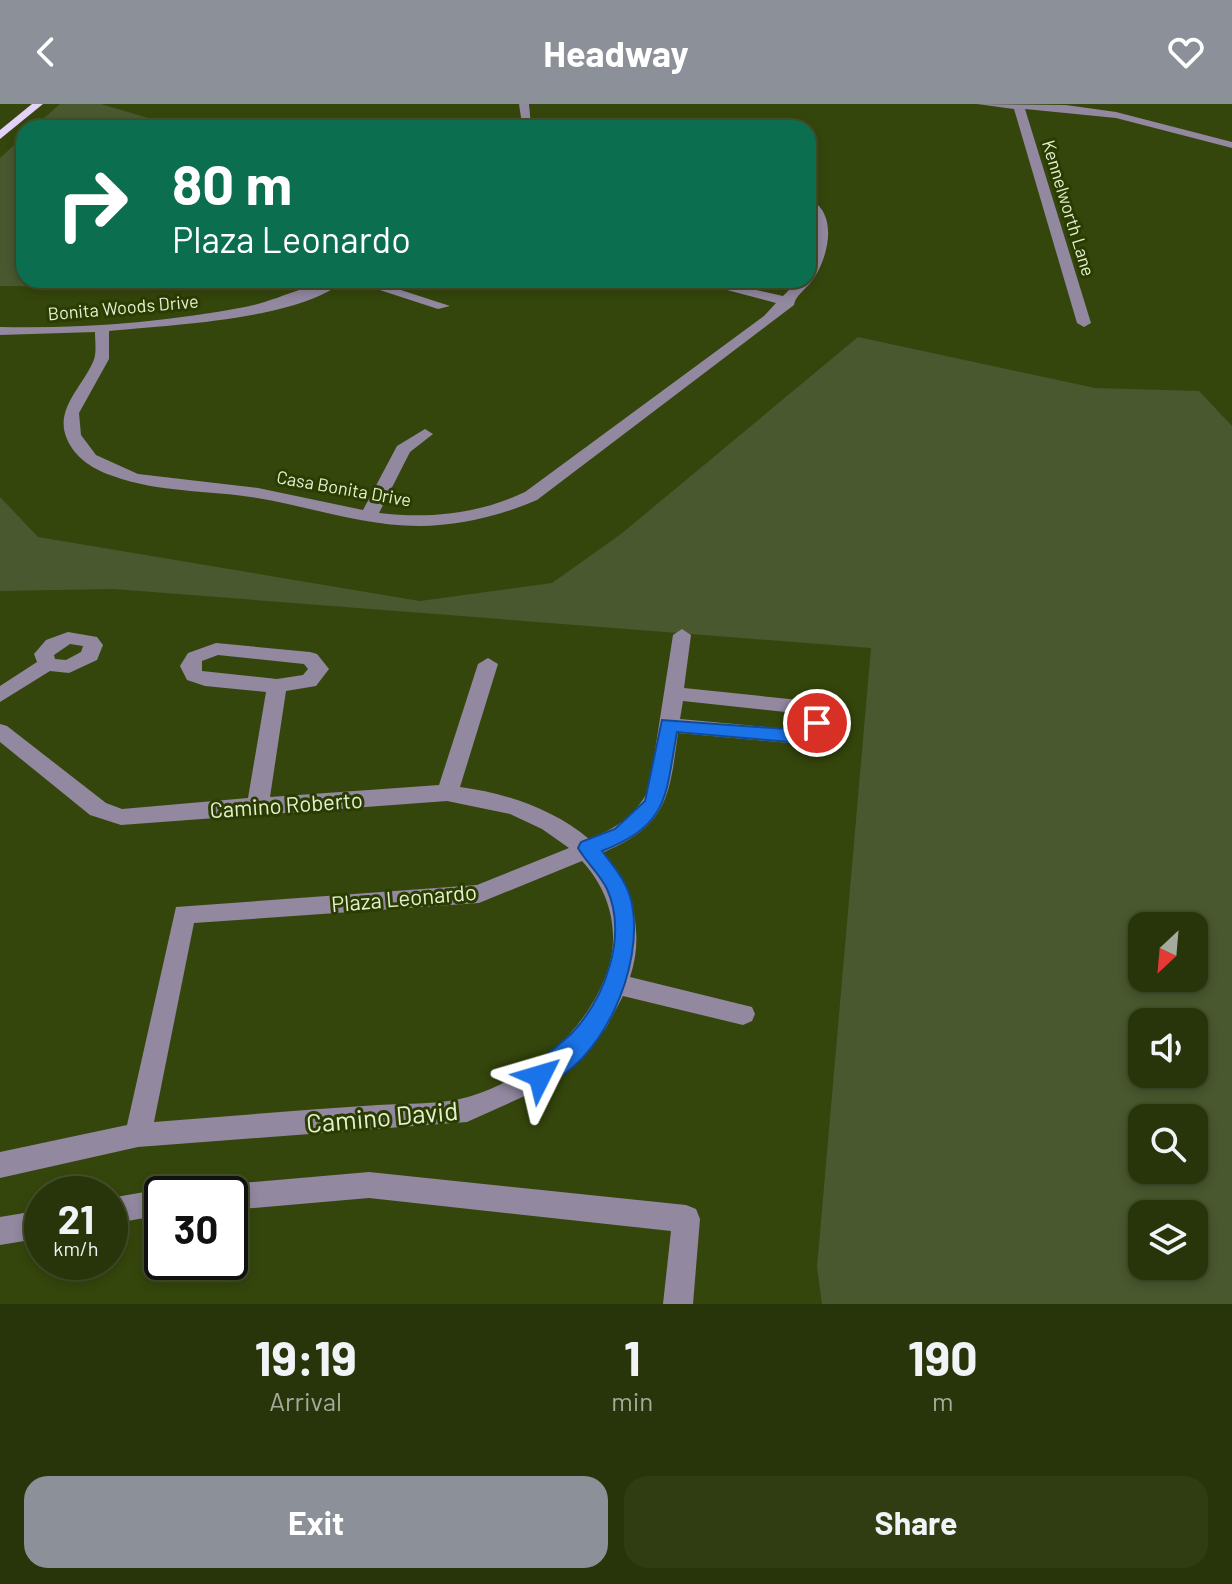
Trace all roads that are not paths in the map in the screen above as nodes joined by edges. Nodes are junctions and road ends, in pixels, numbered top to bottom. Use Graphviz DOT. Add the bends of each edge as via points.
graph roads {
  1 [pos="38,104"];
  2 [pos="982,104"];
  3 [pos="1018,105"];
  4 [pos="19,120"];
  5 [pos="16,123"];
  6 [pos="0,136"];
  7 [pos="1232,145"];
  8 [pos="816,210"];
  9 [pos="816,252"];
  10 [pos="322,288"];
  11 [pos="383,288"];
  12 [pos="730,288"];
  13 [pos="800,288"];
  14 [pos="789,302"];
  15 [pos="443,306"];
  16 [pos="1084,323"];
  17 [pos="102,328"];
  18 [pos="0,331"];
  19 [pos="425,434"];
  20 [pos="369,516"];
  21 [pos="682,635"];
  22 [pos="47,664"];
  23 [pos="488,664"];
  24 [pos="277,686"];
  25 [pos="673,693"];
  26 [pos="0,695"];
  27 [pos="669,725"];
  28 [pos="0,731"];
  29 [pos="447,793"];
  30 [pos="258,805"];
  31 [pos="588,848"];
  32 [pos="616,984"];
  33 [pos="743,1014"];
  34 [pos="138,1135"];
  35 [pos="0,1165"];
  36 [pos="248,1195"];
  37 [pos="24,1227"];
  38 [pos="0,1231"];
  39 [pos="678,1304"];
  1 -- 4 [label="main road"];
  2 -- 3 [label="street"];
  3 -- 7 [label="street" via="1116,115"];
  3 -- 16 [label="street, Kennelworth Lane"];
  5 -- 6 [label="main road"];
  8 -- 9 [label="street, Casa Bonita Drive" via="825,226"];
  10 -- 17 [label="street, Bonita Woods Drive" via="270,307 224,316"];
  11 -- 15 [label="street"];
  12 -- 14 [label="street"];
  13 -- 14 [label="street, Casa Bonita Drive"];
  14 -- 20 [label="street, Casa Bonita Drive" via="518,502 446,519"];
  17 -- 18 [label="street, Bonita Woods Drive"];
  17 -- 20 [label="street, Casa Bonita Drive" via="102,359 70,422 78,447 96,462 139,478 257,493"];
  19 -- 20 [label="street" via="403,449"];
  21 -- 25 [label="street, Plaza Leonardo"];
  22 -- 26 [label="street"];
  23 -- 29 [label="street"];
  24 -- 24 [label="street" via="205,679 194,675 190,666 201,653 216,649 317,662 319,669 309,681"];
  24 -- 30 [label="street"];
  25 -- 27 [label="street, Plaza Leonardo"];
  25 -- 27 [label="street" via="799,707 810,711 817,723 800,737"];
  27 -- 31 [label="street, Plaza Leonardo" via="655,802 629,830"];
  28 -- 30 [label="street, Camino Roberto" via="98,809 121,817"];
  29 -- 30 [label="street, Camino Roberto"];
  29 -- 31 [label="street, Camino Roberto" via="507,803"];
  31 -- 32 [label="street, Camino David" via="616,885 622,903 625,943"];
  31 -- 34 [label="street, Plaza Leonardo" via="479,894 184,914"];
  32 -- 33 [label="street"];
  32 -- 34 [label="street, Camino David" via="594,1024 561,1060 517,1090 467,1110"];
  34 -- 35 [label="street, Camino David"];
  36 -- 39 [label="street" via="369,1185 686,1219"];
  37 -- 38 [label="street"];
}
